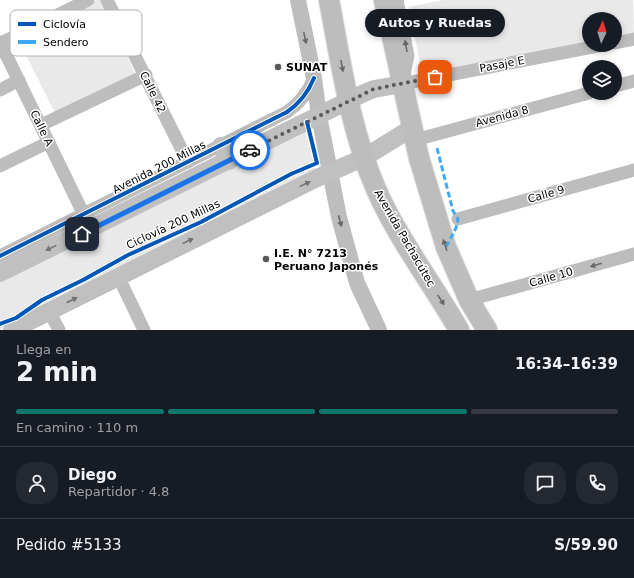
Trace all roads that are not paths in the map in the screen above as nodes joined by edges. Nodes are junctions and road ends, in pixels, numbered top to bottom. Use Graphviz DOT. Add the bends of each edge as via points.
graph roads {
  1 [pos="88,0"];
  2 [pos="107,0"];
  3 [pos="298,0"];
  4 [pos="329,0"];
  5 [pos="396,0"];
  6 [pos="67,10"];
  7 [pos="112,10"];
  8 [pos="10,37"];
  9 [pos="634,39"];
  10 [pos="0,42"];
  11 [pos="622,42"];
  12 [pos="582,49"];
  13 [pos="136,56"];
  14 [pos="146,75"];
  15 [pos="314,78"];
  16 [pos="19,80"];
  17 [pos="634,81"];
  18 [pos="402,84"];
  19 [pos="622,84"];
  20 [pos="0,90"];
  21 [pos="582,95"];
  22 [pos="349,100"];
  23 [pos="319,116"];
  24 [pos="40,125"];
  25 [pos="413,134"];
  26 [pos="49,142"];
  27 [pos="225,153"];
  28 [pos="365,157"];
  29 [pos="188,162"];
  30 [pos="0,166"];
  31 [pos="634,170"];
  32 [pos="329,172"];
  33 [pos="84,215"];
  34 [pos="458,219"];
  35 [pos="634,254"];
  36 [pos="0,256"];
  37 [pos="0,273"];
  38 [pos="118,276"];
  39 [pos="469,300"];
  40 [pos="50,311"];
  41 [pos="12,330"];
  42 [pos="59,330"];
  43 [pos="144,330"];
  44 [pos="379,330"];
  45 [pos="459,330"];
  46 [pos="487,330"];
  1 -- 6 [label="street"];
  2 -- 7 [label="street, Calle 42"];
  3 -- 15 [label="street, one-way"];
  4 -- 22 [label="main road, Avenida Pachacútec, one-way"];
  18 -- 5 [label="main road, one-way"];
  8 -- 10 [label="street"];
  9 -- 11 [label="street"];
  10 -- 16 [label="street, Calle A"];
  12 -- 18 [label="street, Pasaje E"];
  13 -- 14 [label="street, Calle 42"];
  14 -- 24 [label="street"];
  14 -- 29 [label="street, Calle 42"];
  15 -- 23 [label="street"];
  15 -- 27 [label="street, Avenida 200 Millas" via="311,87 298,104"];
  16 -- 20 [label="street"];
  16 -- 24 [label="street, Calle A"];
  17 -- 19 [label="street"];
  18 -- 22 [label="main road, Avenida 200 Millas" via="374,89"];
  18 -- 25 [label="main road"];
  21 -- 25 [label="street, Avenida 8"];
  22 -- 23 [label="main road, Avenida 200 Millas"];
  22 -- 28 [label="main road, Avenida Pachacútec"];
  23 -- 27 [label="main road, Avenida 200 Millas"];
  23 -- 32 [label="street"];
  24 -- 26 [label="street, Calle A"];
  25 -- 28 [label="main road"];
  39 -- 25 [label="main road, one-way" via="446,247"];
  26 -- 30 [label="street"];
  26 -- 33 [label="street, Calle A"];
  27 -- 29 [label="street, Avenida 200 Millas"];
  27 -- 37 [label="main road, Avenida 200 Millas, one-way"];
  28 -- 32 [label="main road"];
  28 -- 45 [label="main road, Avenida Pachacútec, one-way" via="385,207"];
  29 -- 33 [label="street, Avenida 200 Millas"];
  31 -- 34 [label="street, Calle 9"];
  38 -- 32 [label="main road, one-way"];
  32 -- 44 [label="street, one-way" via="357,283"];
  33 -- 36 [label="street, Avenida 200 Millas"];
  35 -- 39 [label="street, Calle 10, one-way"];
  40 -- 38 [label="main road, one-way"];
  38 -- 43 [label="street"];
  39 -- 46 [label="main road"];
  40 -- 41 [label="main road"];
  40 -- 42 [label="street"];
}
